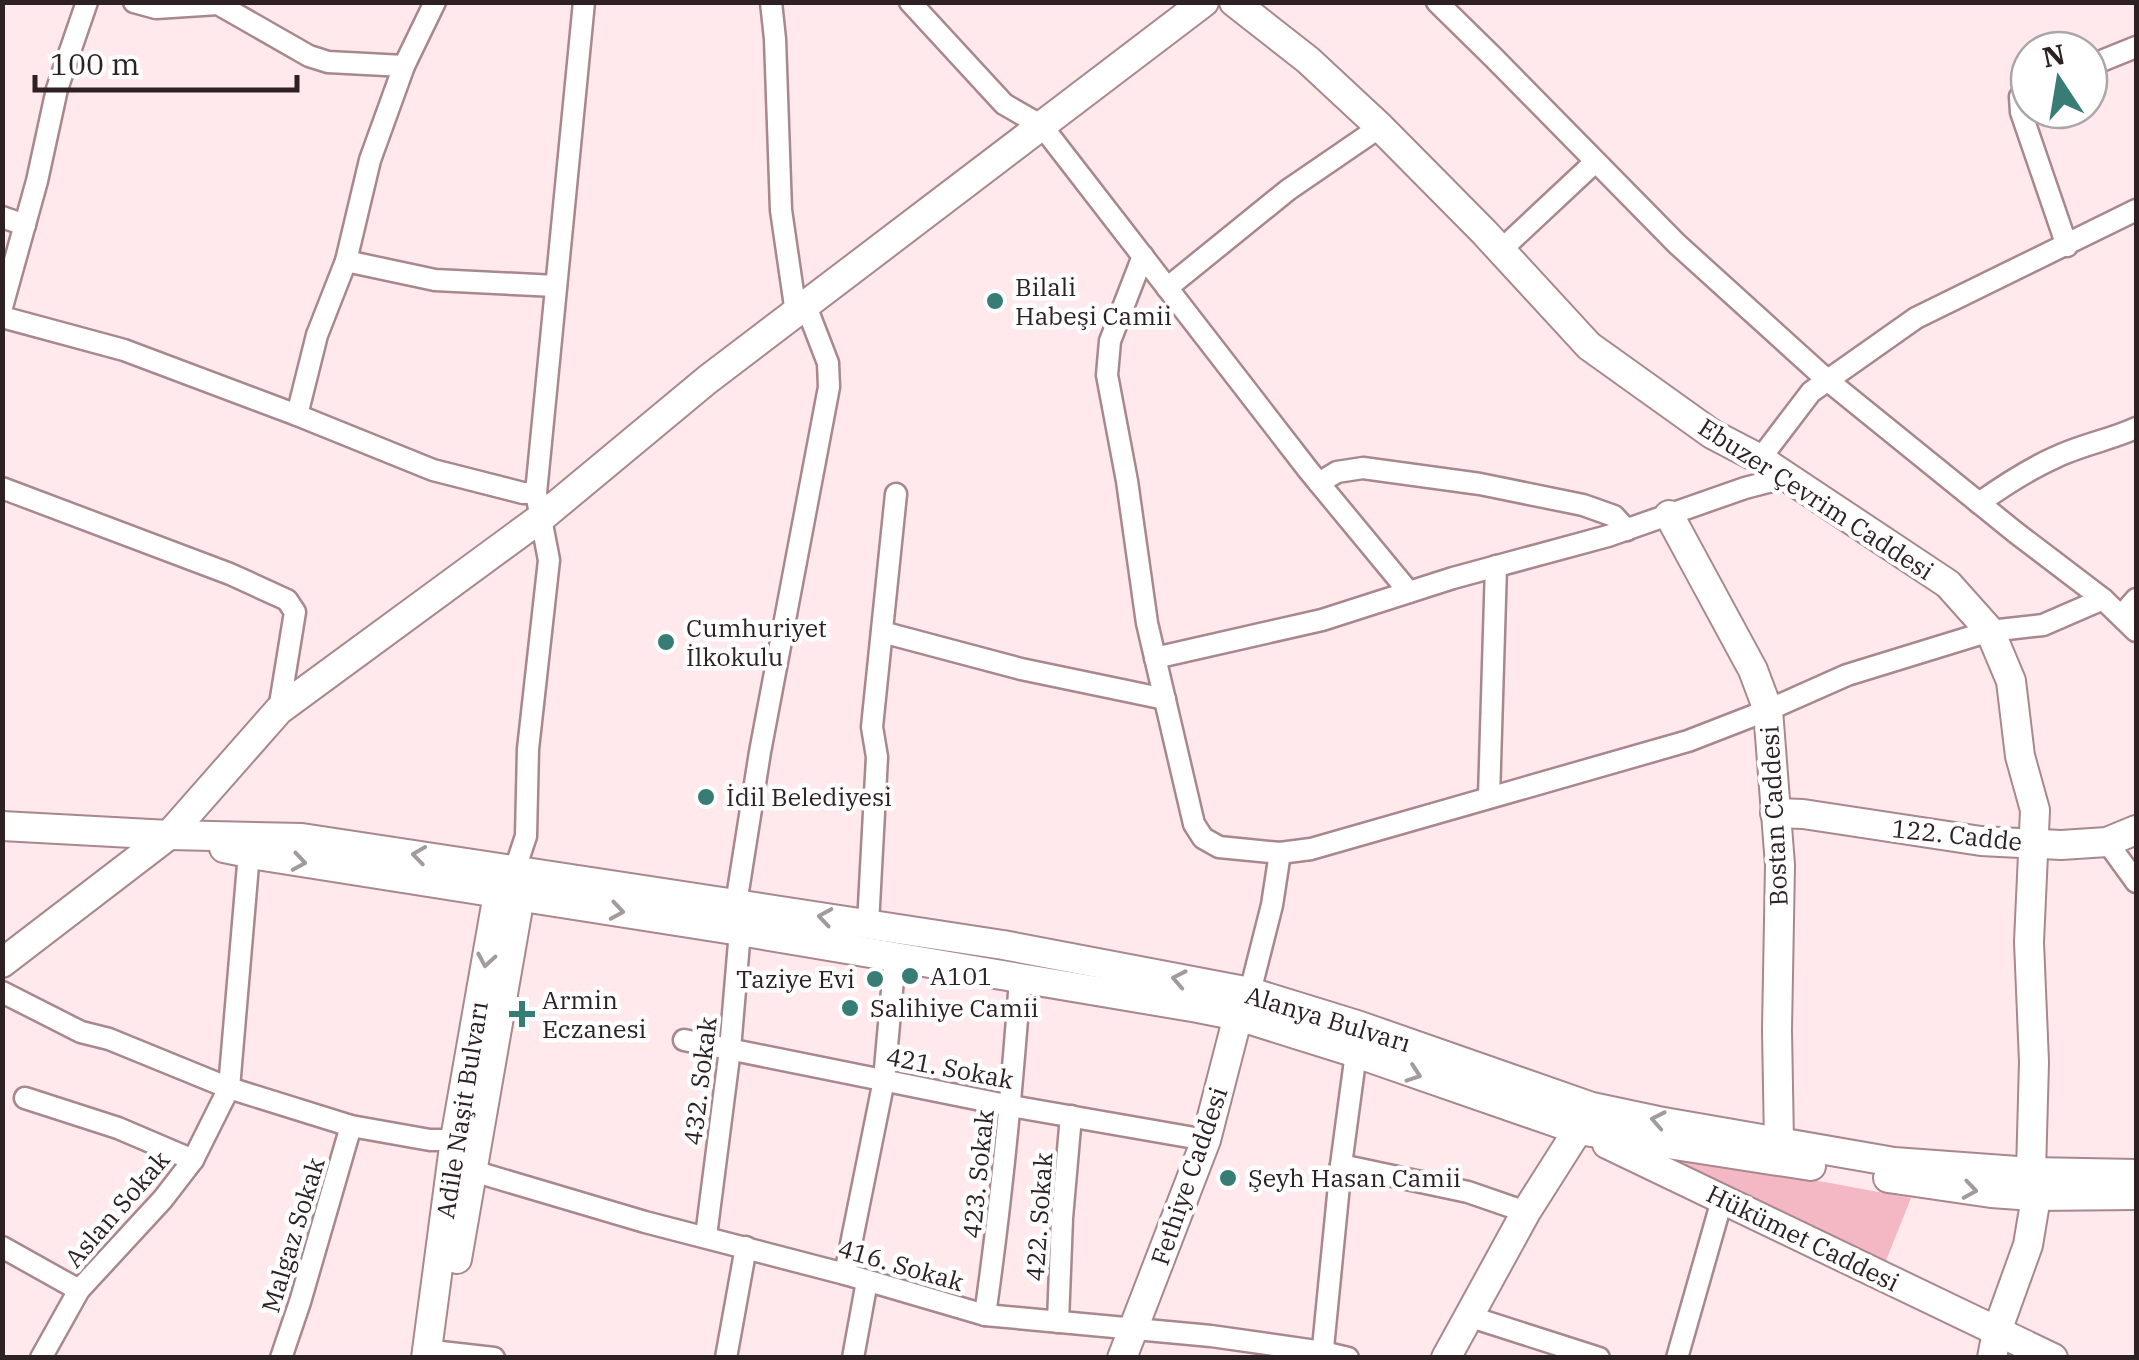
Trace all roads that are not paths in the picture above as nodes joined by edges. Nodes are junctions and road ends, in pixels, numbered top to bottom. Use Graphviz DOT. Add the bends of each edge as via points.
graph roads {
  1 [pos="87,2"];
  2 [pos="134,2"];
  3 [pos="434,2"];
  4 [pos="584,2"];
  5 [pos="770,2"];
  6 [pos="910,2"];
  7 [pos="1204,2"];
  8 [pos="1234,2"];
  9 [pos="1436,2"];
  10 [pos="2136,47"];
  11 [pos="2109,58"];
  12 [pos="404,66"];
  13 [pos="1042,126"];
  14 [pos="1380,127"];
  15 [pos="2028,130"];
  16 [pos="1595,162"];
  17 [pos="2136,210"];
  18 [pos="2,217"];
  19 [pos="25,225"];
  20 [pos="2067,246"];
  21 [pos="1501,250"];
  22 [pos="1143,256"];
  23 [pos="346,261"];
  24 [pos="556,286"];
  25 [pos="1168,288"];
  26 [pos="2,307"];
  27 [pos="801,309"];
  28 [pos="2,317"];
  29 [pos="1826,380"];
  30 [pos="297,415"];
  31 [pos="2136,428"];
  32 [pos="1760,459"];
  33 [pos="1787,477"];
  34 [pos="1319,483"];
  35 [pos="2,488"];
  36 [pos="896,494"];
  37 [pos="1978,503"];
  38 [pos="539,505"];
  39 [pos="1669,514"];
  40 [pos="1627,530"];
  41 [pos="1496,566"];
  42 [pos="1409,592"];
  43 [pos="2103,599"];
  44 [pos="2136,600"];
  45 [pos="2129,624"];
  46 [pos="1990,631"];
  47 [pos="882,632"];
  48 [pos="1155,658"];
  49 [pos="1165,700"];
  50 [pos="279,710"];
  51 [pos="1768,710"];
  52 [pos="1489,797"];
  53 [pos="1775,813"];
  54 [pos="2,826"];
  55 [pos="2136,830"];
  56 [pos="169,834"];
  57 [pos="2107,842"];
  58 [pos="2033,844"];
  59 [pos="1280,853"];
  60 [pos="250,854"];
  61 [pos="2136,882"];
  62 [pos="511,887"];
  63 [pos="738,917"];
  64 [pos="868,924"];
  65 [pos="895,956"];
  66 [pos="2,963"];
  67 [pos="1020,979"];
  68 [pos="2,992"];
  69 [pos="1244,1004"];
  70 [pos="684,1040"];
  71 [pos="730,1049"];
  72 [pos="1356,1054"];
  73 [pos="884,1080"];
  74 [pos="229,1088"];
  75 [pos="25,1098"];
  76 [pos="1011,1106"];
  77 [pos="1071,1116"];
  78 [pos="1585,1119"];
  79 [pos="352,1126"];
  80 [pos="1206,1140"];
  81 [pos="1780,1142"];
  82 [pos="464,1154"];
  83 [pos="192,1160"];
  84 [pos="1341,1166"];
  85 [pos="2136,1174"];
  86 [pos="2032,1184"];
  87 [pos="2136,1195"];
  88 [pos="1722,1200"];
  89 [pos="1526,1212"];
  90 [pos="706,1236"];
  91 [pos="2,1247"];
  92 [pos="746,1247"];
  93 [pos="845,1274"];
  94 [pos="867,1281"];
  95 [pos="79,1290"];
  96 [pos="985,1316"];
  97 [pos="1468,1316"];
  98 [pos="1058,1322"];
  99 [pos="1132,1330"];
  100 [pos="1994,1344"];
  101 [pos="1209,1347"];
  102 [pos="1323,1354"];
  103 [pos="436,1356"];
  104 [pos="42,1358"];
  105 [pos="280,1358"];
  106 [pos="494,1358"];
  107 [pos="726,1358"];
  108 [pos="852,1358"];
  109 [pos="1122,1358"];
  110 [pos="1348,1358"];
  111 [pos="1446,1358"];
  112 [pos="1599,1358"];
  113 [pos="1677,1358"];
  114 [pos="2053,1358"];
  1 -- 19 [label="street" via="57,90"];
  2 -- 12 [label="street" via="156,8 218,4 309,56"];
  3 -- 12 [label="street"];
  4 -- 24 [label="street"];
  5 -- 27 [label="street, 432. Sokak" via="781,210"];
  6 -- 13 [label="street" via="1004,104"];
  7 -- 13 [label="street"];
  8 -- 14 [label="street, Ebuzer Çevrim Caddesi"];
  9 -- 16 [label="street"];
  10 -- 11 [label="street"];
  12 -- 23 [label="street" via="370,160"];
  13 -- 22 [label="street"];
  13 -- 27 [label="street"];
  14 -- 21 [label="street, Ebuzer Çevrim Caddesi"];
  14 -- 25 [label="street" via="1288,190"];
  15 -- 20 [label="street"];
  16 -- 21 [label="street"];
  16 -- 29 [label="street"];
  17 -- 20 [label="street"];
  18 -- 19 [label="street"];
  19 -- 26 [label="street"];
  20 -- 29 [label="street" via="1916,318"];
  21 -- 32 [label="street, Ebuzer Çevrim Caddesi" via="1588,346 1712,434"];
  22 -- 25 [label="street"];
  22 -- 48 [label="street" via="1110,341 1107,375"];
  23 -- 24 [label="street" via="434,280"];
  23 -- 30 [label="street" via="317,335"];
  24 -- 38 [label="street"];
  25 -- 34 [label="street"];
  27 -- 38 [label="street"];
  27 -- 63 [label="street, 432. Sokak" via="828,363 829,388 760,752"];
  28 -- 30 [label="street" via="124,350"];
  29 -- 32 [label="street"];
  29 -- 37 [label="street"];
  30 -- 38 [label="street"];
  31 -- 37 [label="street" via="2057,456"];
  32 -- 33 [label="street, Ebuzer Çevrim Caddesi"];
  33 -- 39 [label="street"];
  33 -- 46 [label="street, Ebuzer Çevrim Caddesi" via="1948,584"];
  34 -- 40 [label="street" via="1362,468 1480,484 1582,505 1614,516"];
  34 -- 42 [label="street"];
  35 -- 50 [label="street" via="287,600 295,612"];
  36 -- 47 [label="street"];
  37 -- 43 [label="street"];
  38 -- 50 [label="street"];
  38 -- 62 [label="street" via="549,560 528,749 526,836"];
  39 -- 40 [label="street"];
  39 -- 51 [label="street, Bostan Caddesi"];
  40 -- 41 [label="street"];
  41 -- 42 [label="street"];
  41 -- 52 [label="street"];
  42 -- 48 [label="street" via="1322,620"];
  43 -- 45 [label="street"];
  43 -- 46 [label="street" via="2042,625"];
  44 -- 45 [label="street"];
  46 -- 51 [label="street" via="1847,675"];
  46 -- 58 [label="street, Ebuzer Çevrim Caddesi" via="2012,681 2020,756 2035,810"];
  47 -- 49 [label="street"];
  47 -- 64 [label="street" via="872,726 878,758"];
  48 -- 49 [label="street"];
  49 -- 59 [label="street" via="1203,838"];
  50 -- 56 [label="street"];
  51 -- 52 [label="street"];
  51 -- 53 [label="street, Bostan Caddesi"];
  52 -- 59 [label="street"];
  53 -- 58 [label="street, 122. Cadde"];
  53 -- 81 [label="street, Bostan Caddesi"];
  54 -- 56 [label="street"];
  55 -- 57 [label="street, 122. Cadde"];
  56 -- 60 [label="street"];
  62 -- 56 [label="street, one-way" via="302,838"];
  56 -- 66 [label="street"];
  57 -- 58 [label="street, 122. Cadde"];
  57 -- 61 [label="street"];
  58 -- 86 [label="street, Ebuzer Çevrim Caddesi"];
  59 -- 69 [label="street"];
  60 -- 62 [label="street, one-way"];
  60 -- 74 [label="street, Aslan Sokak"];
  62 -- 63 [label="street, Alanya Bulvarı"];
  62 -- 82 [label="street, Adile Naşit Bulvarı"];
  64 -- 63 [label="street, Alanya Bulvarı, one-way"];
  63 -- 65 [label="street, Alanya Bulvarı"];
  63 -- 71 [label="street, 432. Sokak"];
  69 -- 64 [label="street, Alanya Bulvarı, one-way" via="1003,945"];
  65 -- 67 [label="street, Alanya Bulvarı"];
  65 -- 73 [label="street"];
  67 -- 69 [label="street, Alanya Bulvarı"];
  67 -- 76 [label="street, 423. Sokak"];
  68 -- 74 [label="street, 416. Sokak" via="81,1032"];
  69 -- 72 [label="street, Alanya Bulvarı"];
  69 -- 78 [label="street, Alanya Bulvarı" via="1360,1026"];
  69 -- 80 [label="street, Fethiye Caddesi"];
  70 -- 71 [label="street, 421. Sokak"];
  71 -- 73 [label="street, 421. Sokak"];
  71 -- 90 [label="street, 432. Sokak"];
  72 -- 78 [label="street, Alanya Bulvarı, one-way"];
  72 -- 84 [label="street"];
  73 -- 76 [label="street, 421. Sokak"];
  73 -- 93 [label="street"];
  74 -- 79 [label="street, 416. Sokak"];
  74 -- 83 [label="street, Aslan Sokak"];
  75 -- 83 [label="street"];
  76 -- 77 [label="street, 421. Sokak"];
  76 -- 96 [label="street, 423. Sokak"];
  77 -- 80 [label="street, 421. Sokak"];
  77 -- 98 [label="street, 422. Sokak"];
  81 -- 78 [label="street, Alanya Bulvarı, one-way"];
  78 -- 86 [label="street, Alanya Bulvarı, one-way" via="1991,1194"];
  78 -- 88 [label="street, Hükümet Caddesi"];
  78 -- 89 [label="street"];
  79 -- 82 [label="street, 416. Sokak" via="430,1140"];
  79 -- 105 [label="street, Malgaz Sokak"];
  80 -- 99 [label="street, Fethiye Caddesi"];
  81 -- 86 [label="street, Alanya Bulvarı"];
  82 -- 90 [label="street, 416. Sokak" via="644,1222"];
  82 -- 103 [label="street, Adile Naşit Bulvarı"];
  83 -- 95 [label="street, Aslan Sokak"];
  84 -- 89 [label="street" via="1468,1192"];
  84 -- 102 [label="street"];
  85 -- 86 [label="street, Alanya Bulvarı"];
  86 -- 87 [label="street, Alanya Bulvarı"];
  86 -- 100 [label="street, Ebuzer Çevrim Caddesi" via="2028,1245"];
  88 -- 100 [label="street, Hükümet Caddesi"];
  88 -- 113 [label="street"];
  89 -- 97 [label="street"];
  90 -- 92 [label="street, 416. Sokak"];
  91 -- 95 [label="street"];
  92 -- 93 [label="street, 416. Sokak"];
  92 -- 107 [label="street"];
  93 -- 94 [label="street, 416. Sokak"];
  94 -- 96 [label="street, 416. Sokak"];
  94 -- 108 [label="street"];
  95 -- 104 [label="street, Aslan Sokak"];
  96 -- 98 [label="street, 416. Sokak"];
  97 -- 111 [label="street"];
  97 -- 112 [label="street"];
  98 -- 99 [label="street, 416. Sokak"];
  99 -- 101 [label="street, 416. Sokak"];
  99 -- 109 [label="street, Fethiye Caddesi"];
  100 -- 114 [label="street, Hükümet Caddesi"];
  101 -- 102 [label="street, 416. Sokak"];
  102 -- 110 [label="street, 416. Sokak"];
  103 -- 106 [label="street"];
}
